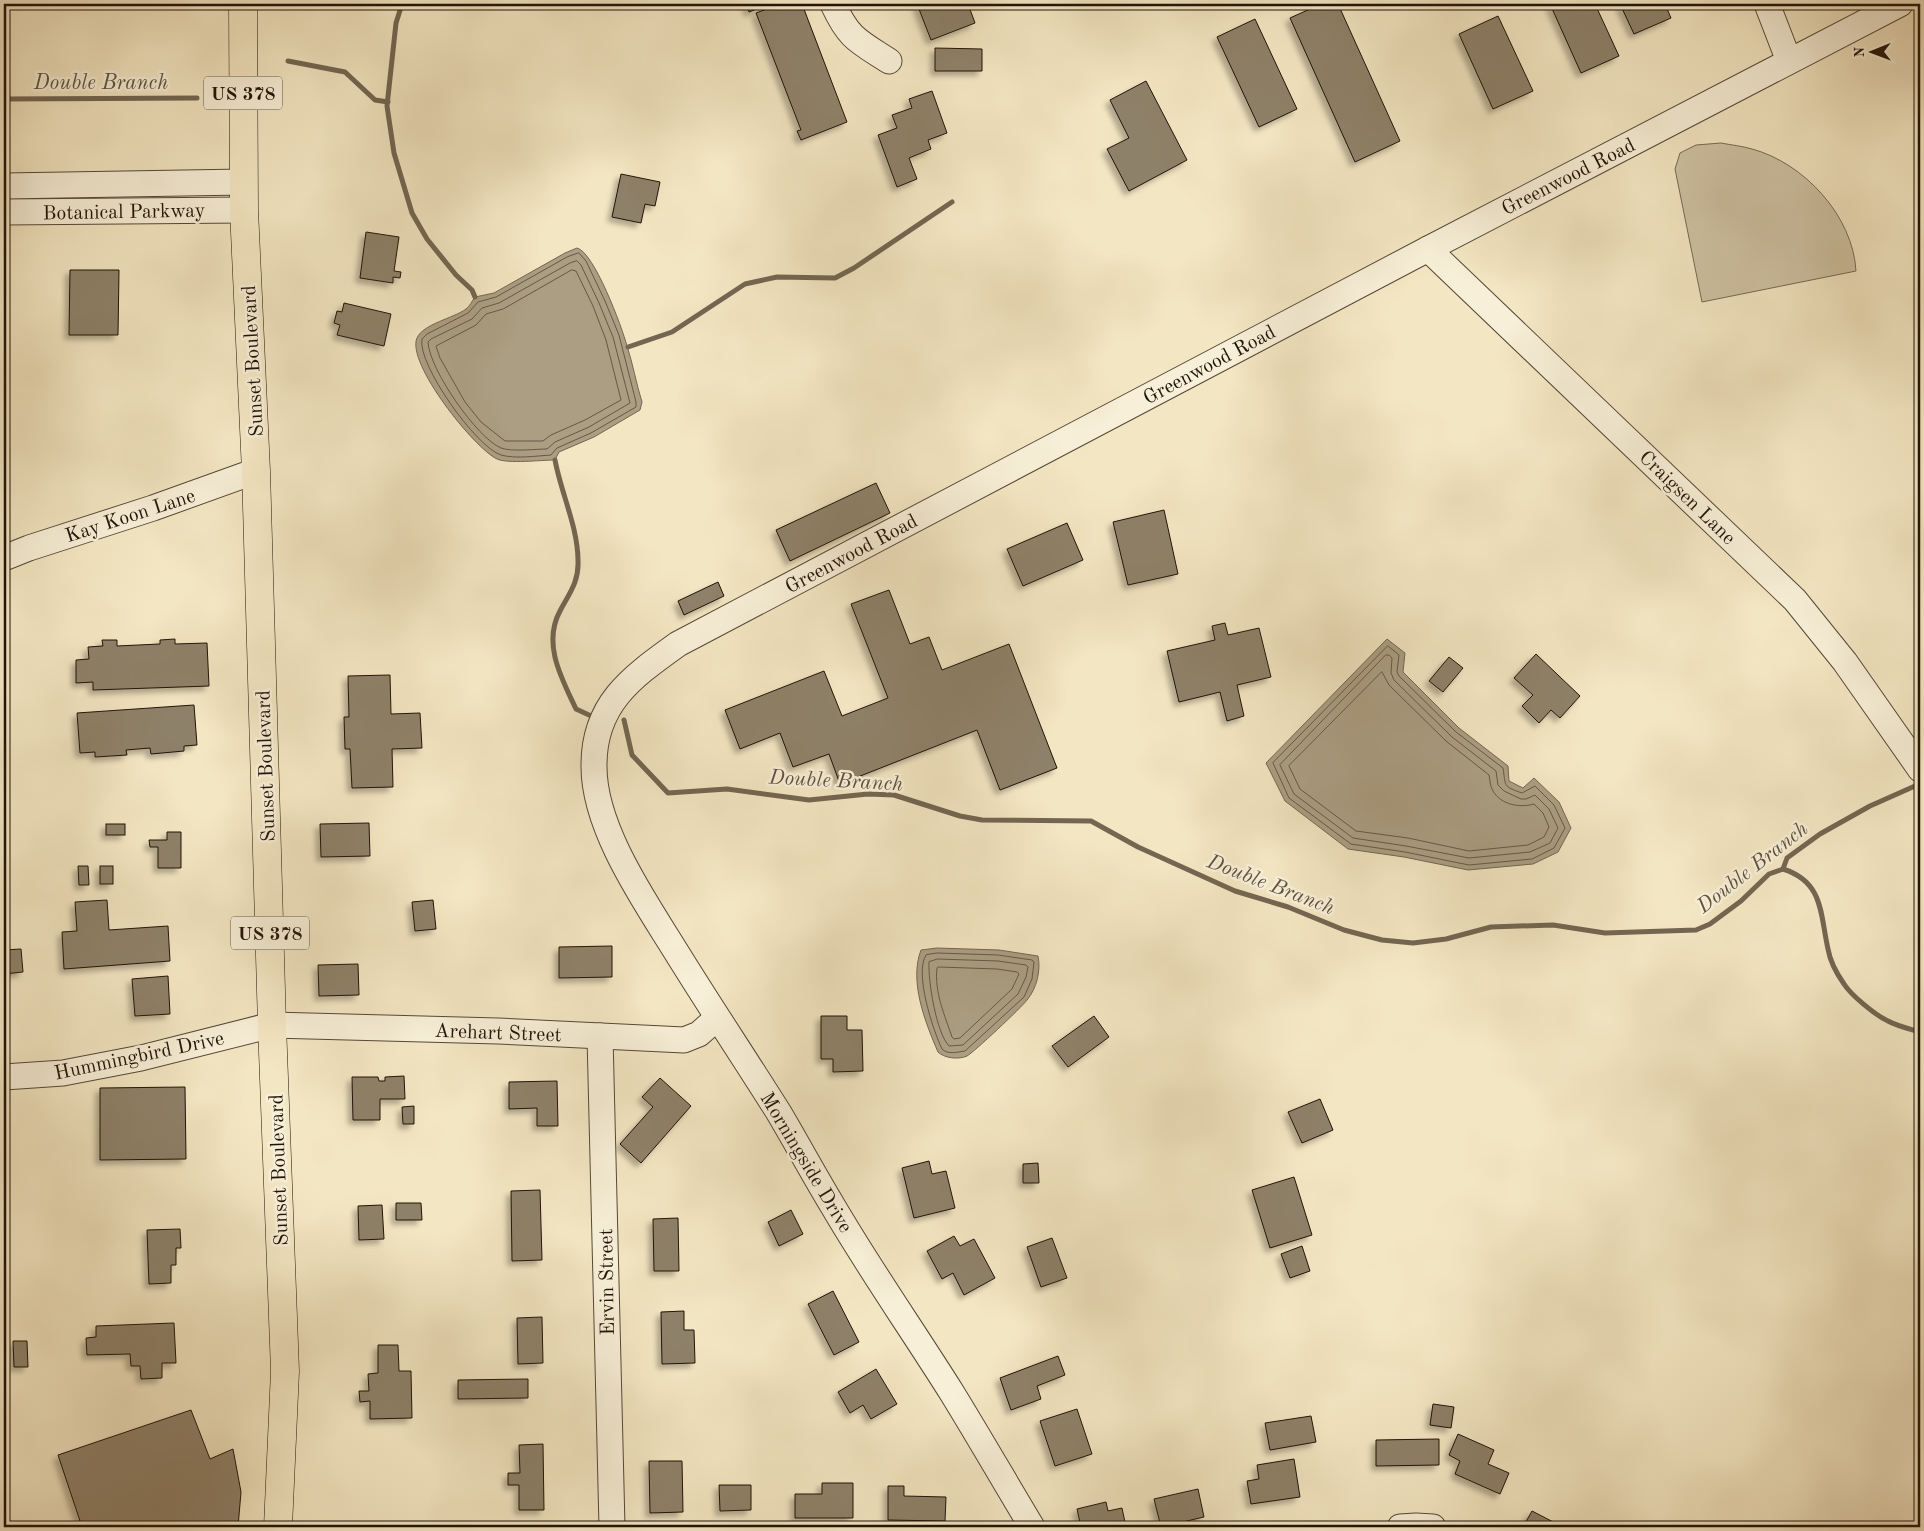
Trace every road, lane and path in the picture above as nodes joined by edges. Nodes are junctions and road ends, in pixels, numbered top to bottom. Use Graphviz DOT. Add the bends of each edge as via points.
graph roads {
  1 [pos="243,4"];
  2 [pos="833,4"];
  3 [pos="1767,4"];
  4 [pos="1900,4"];
  5 [pos="889,61"];
  6 [pos="1789,61"];
  7 [pos="244,182"];
  8 [pos="4,186"];
  9 [pos="244,210"];
  10 [pos="4,212"];
  11 [pos="1428,249"];
  12 [pos="256,472"];
  13 [pos="4,558"];
  14 [pos="1920,769"];
  15 [pos="596,789"];
  16 [pos="718,1018"];
  17 [pos="272,1025"];
  18 [pos="600,1036"];
  19 [pos="4,1077"];
  20 [pos="278,1527"];
  21 [pos="612,1527"];
  22 [pos="1032,1527"];
  23 [pos="1400,1527"];
  24 [pos="1433,1527"];
  1 -- 7 [label="main road, Sunset Boulevard / US 378"];
  2 -- 5 [label="street" via="853,38"];
  3 -- 6 [label="street"];
  4 -- 6 [label="street, Greenwood Road"];
  6 -- 11 [label="street, Greenwood Road"];
  7 -- 8 [label="street, Botanical Parkway"];
  7 -- 9 [label="main road, Sunset Boulevard / US 378"];
  9 -- 10 [label="street, Botanical Parkway"];
  9 -- 12 [label="main road, Sunset Boulevard / US 378"];
  11 -- 14 [label="street, Craigsen Lane" via="1795,600 1844,662"];
  11 -- 15 [label="street, Greenwood Road" via="678,644 639,672 617,694 603,717 596,743"];
  12 -- 13 [label="street, Kay Koon Lane"];
  12 -- 17 [label="main road, Sunset Boulevard / US 378"];
  15 -- 16 [label="street, Morningside Drive" via="608,831 639,893"];
  16 -- 18 [label="street, Arehart Street" via="699,1034 684,1040"];
  16 -- 22 [label="street, Morningside Drive"];
  17 -- 18 [label="street, Arehart Street"];
  17 -- 19 [label="street, Hummingbird Drive" via="141,1058 63,1073"];
  17 -- 20 [label="main road, Sunset Boulevard / US 378" via="285,1371"];
  18 -- 21 [label="street, Ervin Street"];
  23 -- 24 [label="street"];
}
